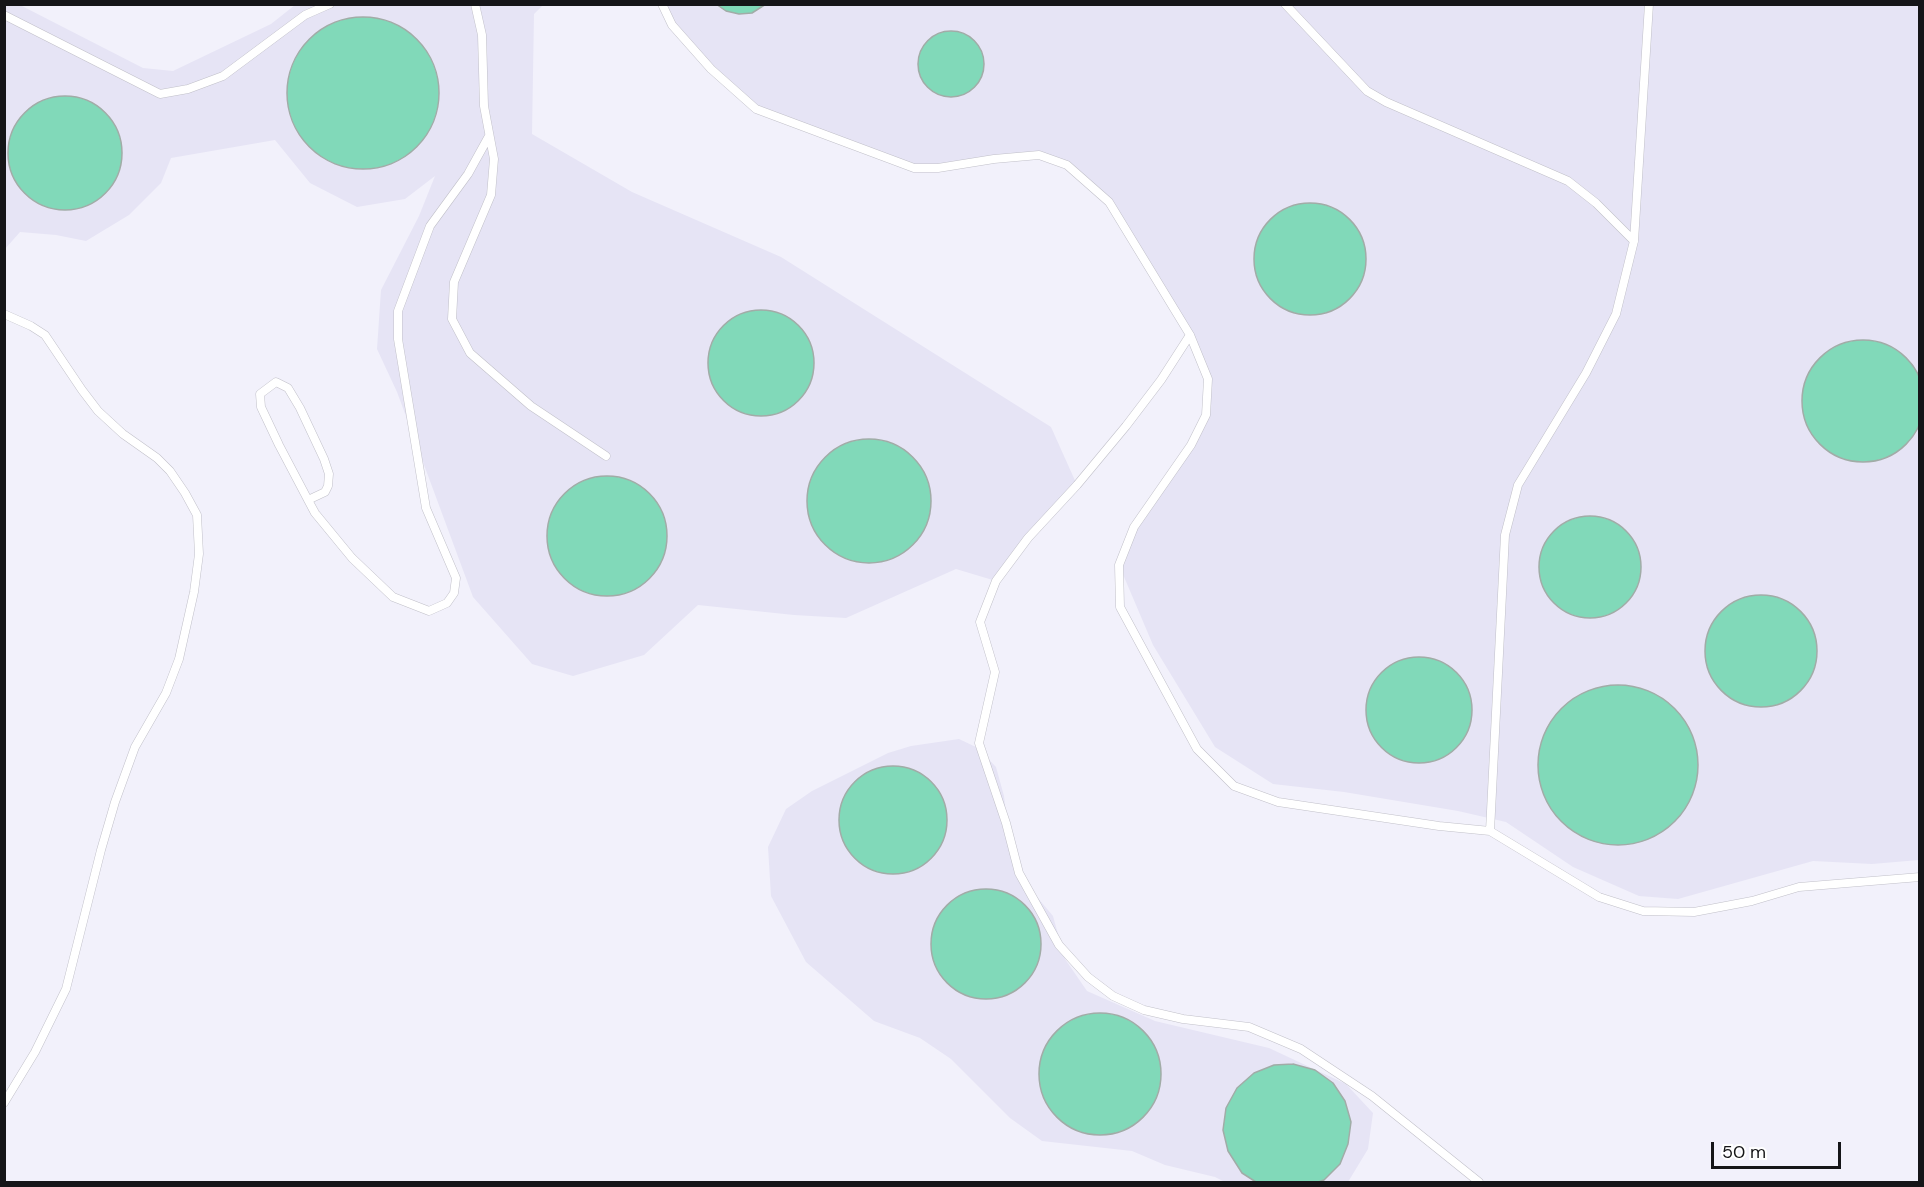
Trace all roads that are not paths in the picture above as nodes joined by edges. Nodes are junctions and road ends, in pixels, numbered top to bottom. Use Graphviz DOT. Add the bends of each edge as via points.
graph roads {
  1 [pos="330,4"];
  2 [pos="475,4"];
  3 [pos="662,4"];
  4 [pos="1285,4"];
  5 [pos="1649,4"];
  6 [pos="4,15"];
  7 [pos="489,136"];
  8 [pos="1634,241"];
  9 [pos="4,314"];
  10 [pos="1190,335"];
  11 [pos="606,456"];
  12 [pos="308,500"];
  13 [pos="1490,831"];
  14 [pos="1920,877"];
  15 [pos="4,1103"];
  16 [pos="1479,1182"];
  1 -- 6 [label="lane" via="306,15 223,75 188,89 160,94"];
  2 -- 7 [label="lane" via="482,35"];
  3 -- 10 [label="lane" via="672,25 711,69 756,110 914,168 1039,156 1067,165 1109,201"];
  4 -- 8 [label="lane" via="1367,91 1568,181"];
  5 -- 8 [label="lane"];
  7 -- 11 [label="lane" via="494,159 491,195 454,282 452,319 470,352 531,406"];
  7 -- 12 [label="lane" via="468,174 430,226 398,311 398,339 426,508 456,578 454,593 447,603 429,611 393,597 352,558"];
  8 -- 13 [label="lane" via="1616,314 1586,373 1518,485 1505,536"];
  9 -- 15 [label="lane" via="45,335 98,411 170,471 197,516 199,554 179,659 135,747 115,802 66,989"];
  10 -- 13 [label="lane" via="1208,379 1206,415 1191,445 1134,526 1119,564 1120,607 1197,749 1234,786 1278,801"];
  10 -- 16 [label="lane" via="1126,426 1028,538 996,581 980,622 995,672 979,743 1019,873 1059,945 1088,977 1113,996 1144,1010 1183,1019 1249,1027 1301,1049 1372,1096"];
  12 -- 12 [label="lane" via="261,406 260,394 276,382 288,388 300,408 329,474 325,492"];
  13 -- 14 [label="lane" via="1599,897 1643,911 1694,912 1799,887"];
}
